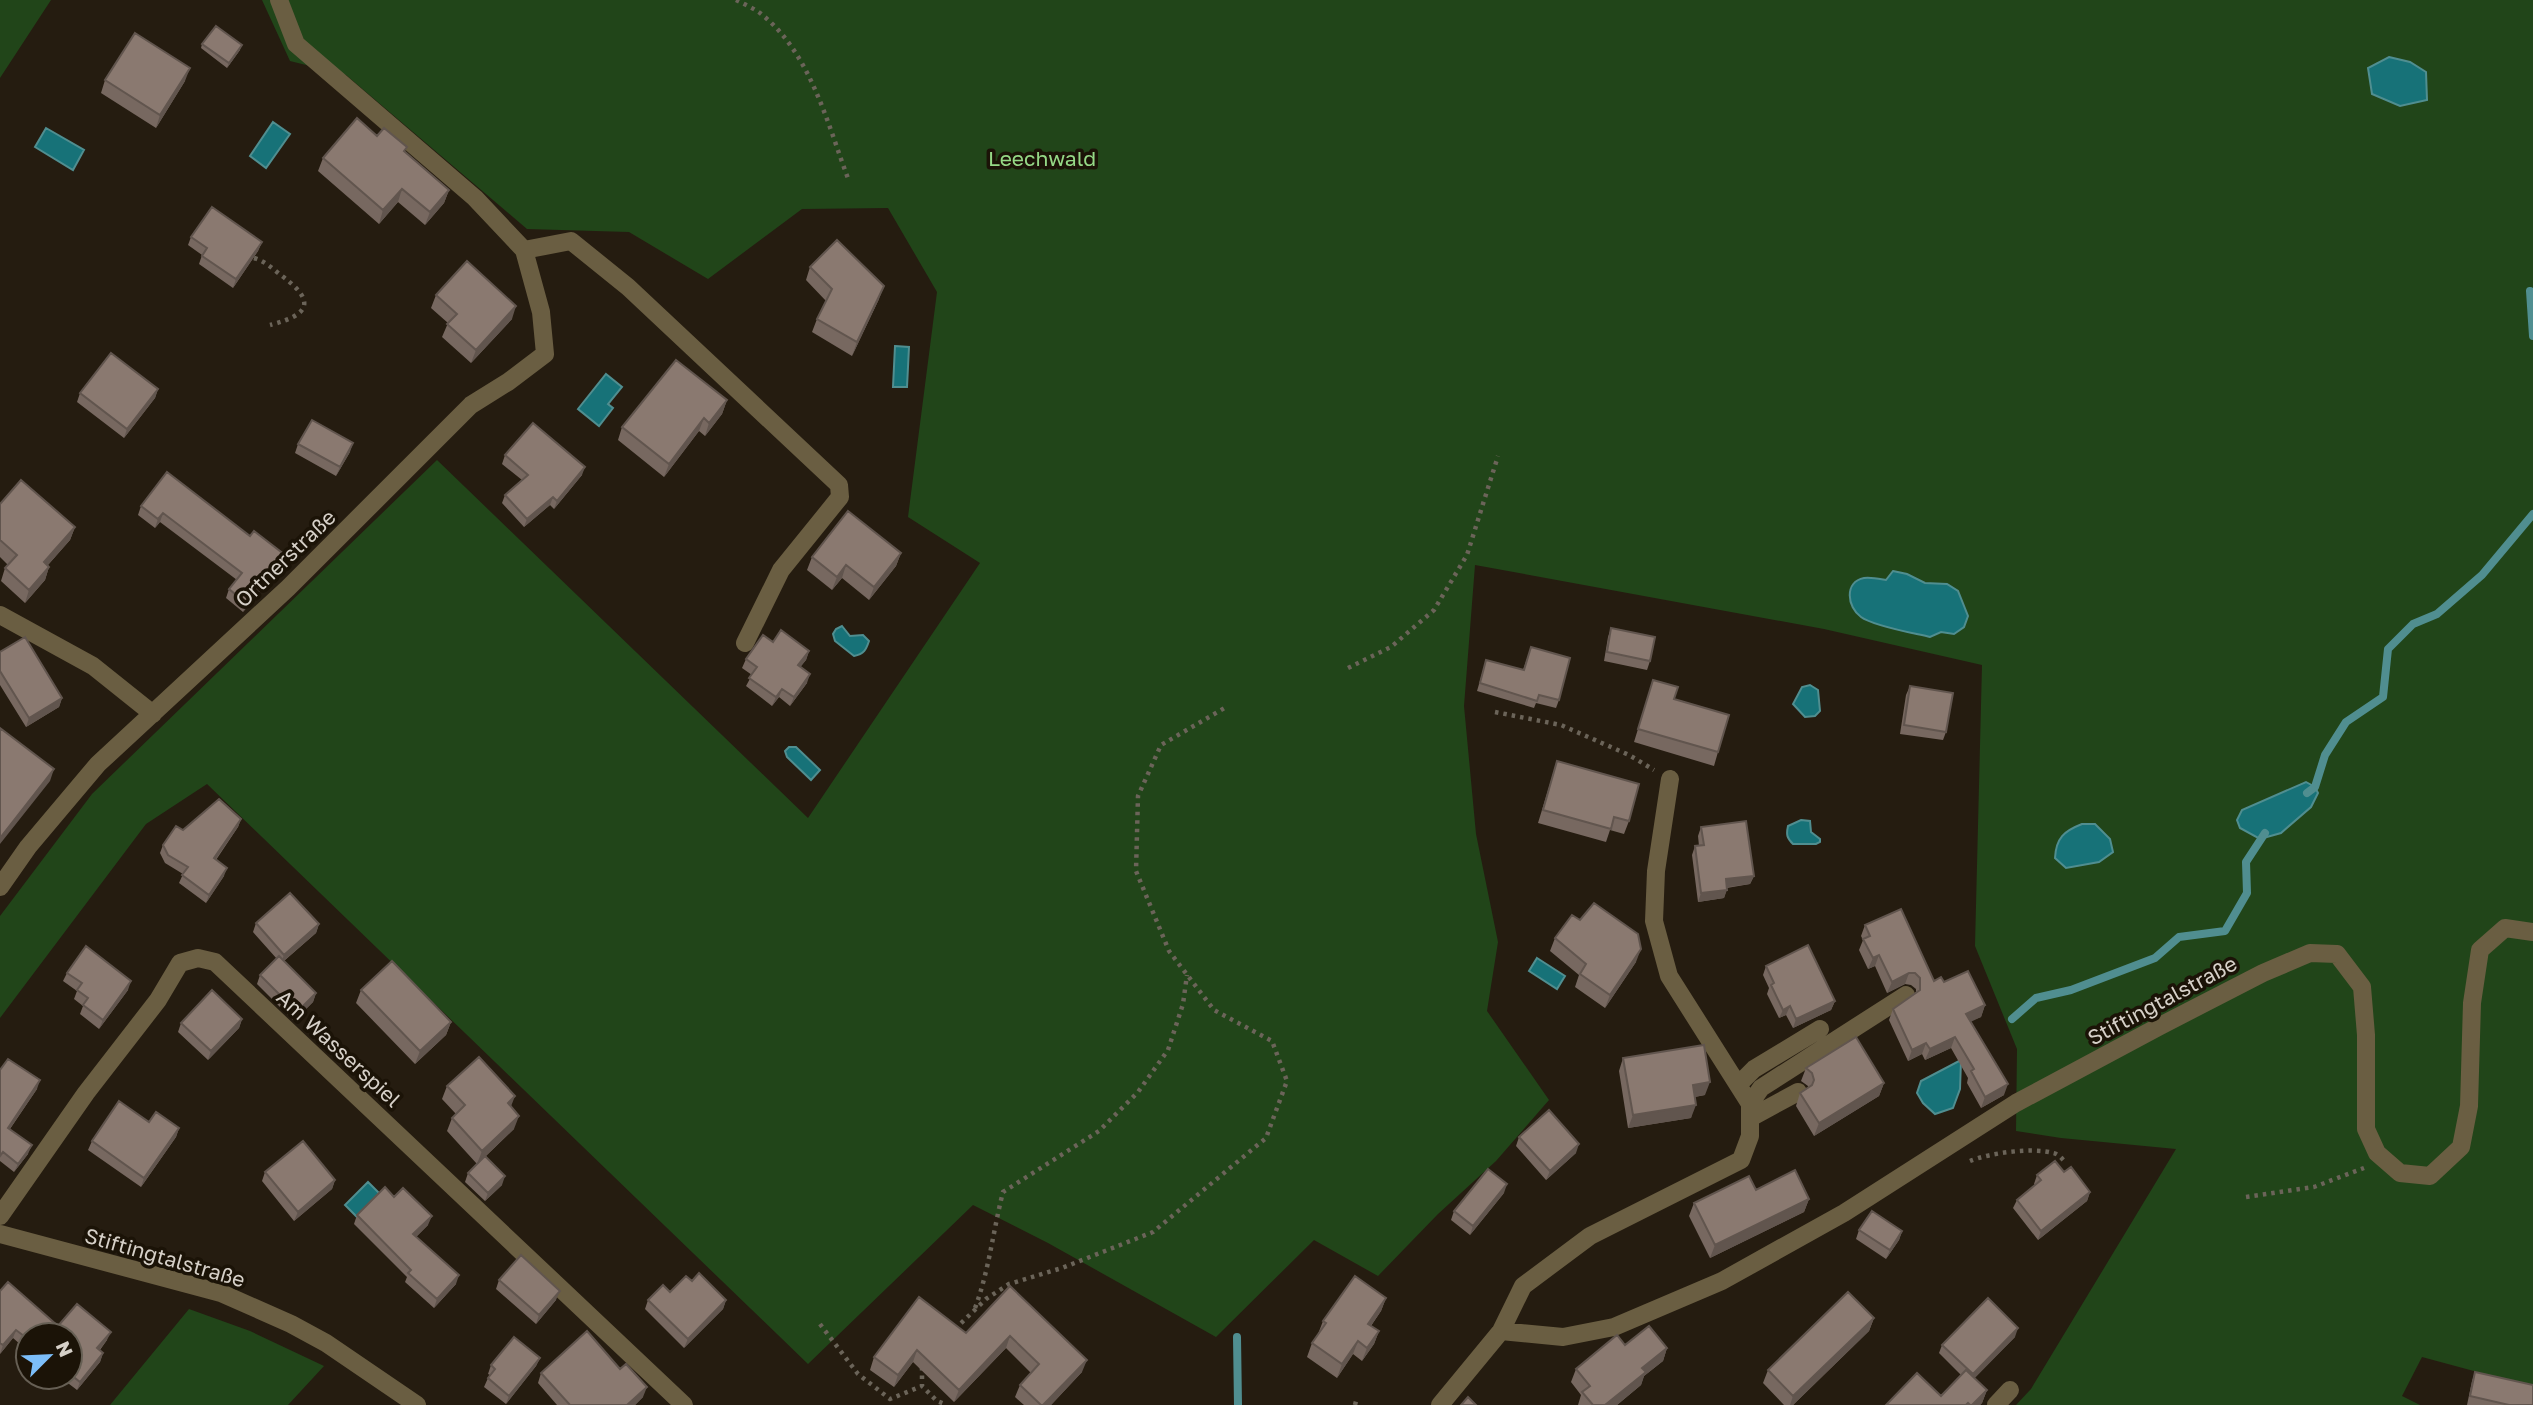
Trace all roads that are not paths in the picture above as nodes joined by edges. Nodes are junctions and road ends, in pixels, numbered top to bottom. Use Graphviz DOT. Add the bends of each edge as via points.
graph roads {
  1 [pos="279,0"];
  2 [pos="524,250"];
  3 [pos="0,615"];
  4 [pos="745,643"];
  5 [pos="153,714"];
  6 [pos="1670,779"];
  7 [pos="0,887"];
  8 [pos="2533,932"];
  9 [pos="1906,995"];
  10 [pos="1820,1029"];
  11 [pos="1738,1084"];
  12 [pos="1798,1092"];
  13 [pos="1750,1111"];
  14 [pos="0,1216"];
  15 [pos="0,1234"];
  16 [pos="1501,1331"];
  17 [pos="2010,1390"];
  18 [pos="417,1405"];
  19 [pos="684,1405"];
  20 [pos="1440,1405"];
  21 [pos="1996,1405"];
  1 -- 2 [label="street, Ortnerstraße" via="296,44 475,198"];
  2 -- 4 [label="street" via="571,241 628,287 839,485 840,497 781,570"];
  2 -- 5 [label="street, Ortnerstraße" via="541,312 545,354 471,405 288,588"];
  3 -- 5 [label="street" via="93,666"];
  5 -- 7 [label="street, Ortnerstraße" via="98,764"];
  6 -- 11 [label="street" via="1656,871 1654,920 1669,976"];
  8 -- 16 [label="street, Stiftingtalstraße" via="2505,928 2480,950 2472,1003 2469,1106 2461,1147 2430,1176 2400,1173 2376,1153 2367,1129 2362,988 2337,954 2310,953 2263,973 2016,1103 1844,1213 1722,1280 1614,1327 1563,1337"];
  9 -- 13 [label="street" via="1761,1088"];
  10 -- 11 [label="street" via="1754,1069"];
  11 -- 13 [label="street"];
  12 -- 13 [label="street"];
  13 -- 16 [label="street" via="1750,1136 1741,1160 1590,1236 1523,1286"];
  14 -- 19 [label="street, Am Wasserspiel" via="158,1000 180,963 198,957 215,962"];
  15 -- 18 [label="street, Stiftingtalstraße" via="221,1293 327,1343"];
  16 -- 20 [label="street"];
  17 -- 21 [label="street"];
}
